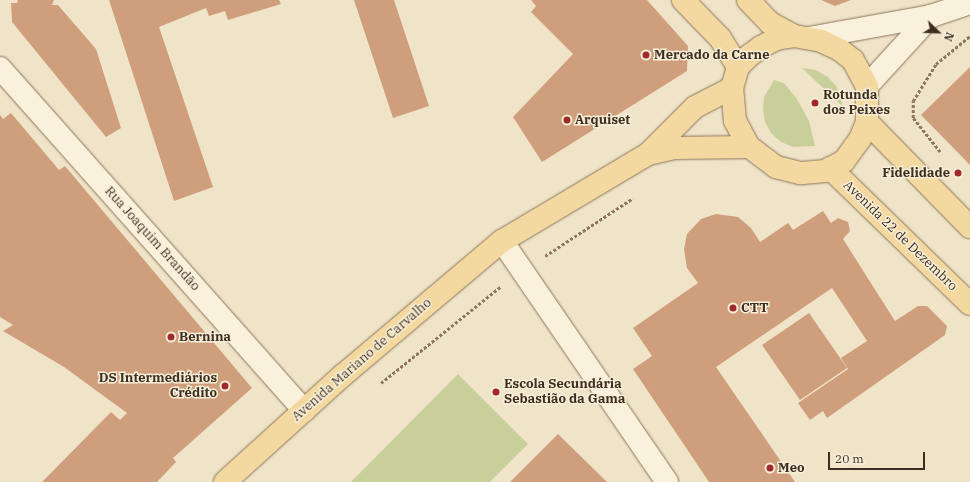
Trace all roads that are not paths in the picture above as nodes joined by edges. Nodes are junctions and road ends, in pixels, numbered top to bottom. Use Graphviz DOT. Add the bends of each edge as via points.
graph roads {
  1 [pos="683,0"];
  2 [pos="748,0"];
  3 [pos="970,3"];
  4 [pos="931,16"];
  5 [pos="802,37"];
  6 [pos="738,67"];
  7 [pos="0,68"];
  8 [pos="867,86"];
  9 [pos="732,88"];
  10 [pos="866,122"];
  11 [pos="749,147"];
  12 [pos="648,154"];
  13 [pos="830,168"];
  14 [pos="970,227"];
  15 [pos="502,241"];
  16 [pos="970,304"];
  17 [pos="304,410"];
  18 [pos="225,482"];
  19 [pos="667,482"];
  1 -- 6 [label="main road" via="720,38"];
  2 -- 5 [label="main road" via="770,23"];
  3 -- 4 [label="street"];
  4 -- 5 [label="street"];
  4 -- 8 [label="street"];
  5 -- 6 [label="main road" via="776,39 750,54"];
  5 -- 8 [label="main road" via="840,50 853,60"];
  6 -- 9 [label="main road"];
  7 -- 17 [label="street, Rua Joaquim Brandão"];
  8 -- 10 [label="main road"];
  9 -- 11 [label="main road" via="735,121"];
  9 -- 12 [label="main road, Avenida Mariano de Carvalho" via="695,107"];
  10 -- 13 [label="main road" via="860,139 844,161"];
  10 -- 14 [label="main road"];
  11 -- 12 [label="main road, Avenida Mariano de Carvalho" via="674,148"];
  11 -- 13 [label="main road" via="776,167 800,173 825,171"];
  12 -- 15 [label="main road, Avenida Mariano de Carvalho"];
  13 -- 16 [label="main road, Avenida 22 de Dezembro"];
  15 -- 17 [label="main road, Avenida Mariano de Carvalho"];
  15 -- 19 [label="street"];
  17 -- 18 [label="main road, Avenida Mariano de Carvalho"];
}
